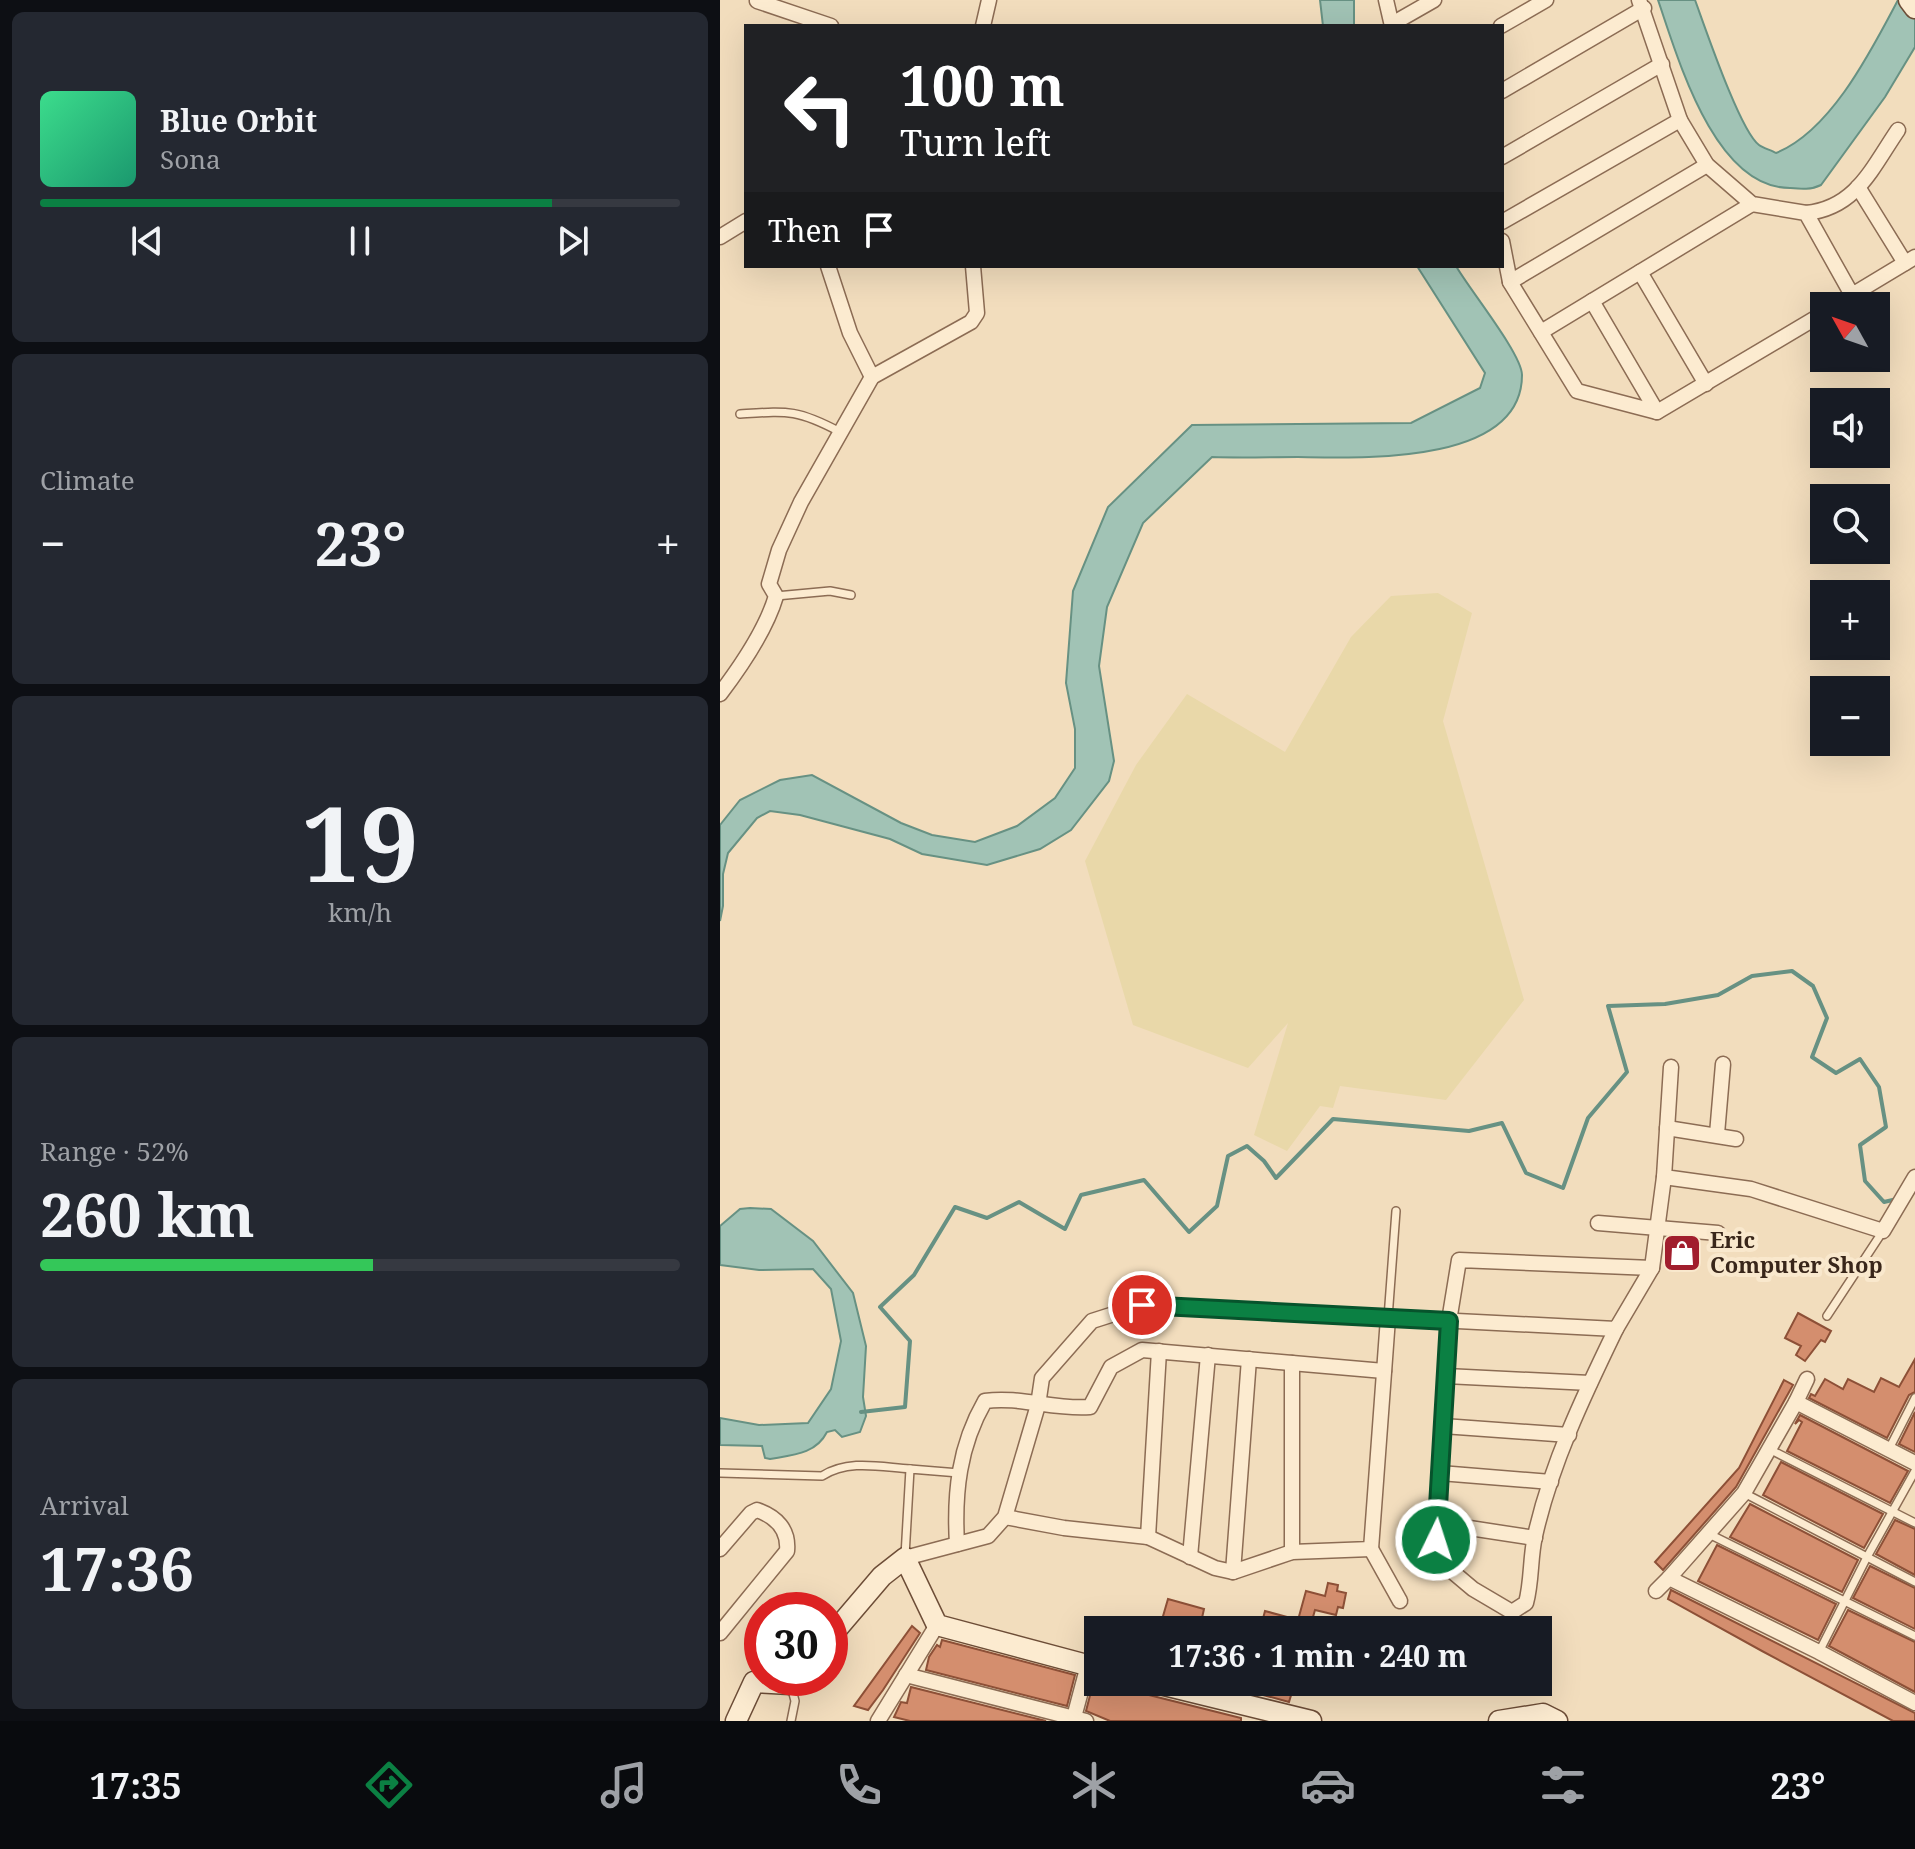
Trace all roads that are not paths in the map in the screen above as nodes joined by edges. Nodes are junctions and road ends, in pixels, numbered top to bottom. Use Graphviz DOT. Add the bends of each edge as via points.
graph roads {
  1 [pos="989,0"];
  2 [pos="1386,0"];
  3 [pos="1434,0"];
  4 [pos="1546,0"];
  5 [pos="1909,0"];
  6 [pos="757,1"];
  7 [pos="1642,4"];
  8 [pos="1915,8"];
  9 [pos="825,24"];
  10 [pos="983,24"];
  11 [pos="1392,24"];
  12 [pos="1394,24"];
  13 [pos="1504,24"];
  14 [pos="1662,64"];
  15 [pos="1504,90"];
  16 [pos="1680,120"];
  17 [pos="1898,130"];
  18 [pos="1504,156"];
  19 [pos="1707,165"];
  20 [pos="1858,187"];
  21 [pos="1752,204"];
  22 [pos="1806,213"];
  23 [pos="1504,221"];
  24 [pos="744,222"];
  25 [pos="720,237"];
  26 [pos="1504,251"];
  27 [pos="1910,260"];
  28 [pos="829,268"];
  29 [pos="973,268"];
  30 [pos="1640,272"];
  31 [pos="1510,282"];
  32 [pos="1850,292"];
  33 [pos="1857,292"];
  34 [pos="1592,301"];
  35 [pos="1810,321"];
  36 [pos="1541,332"];
  37 [pos="872,377"];
  38 [pos="1706,384"];
  39 [pos="1657,412"];
  40 [pos="740,414"];
  41 [pos="842,433"];
  42 [pos="851,595"];
  43 [pos="776,596"];
  44 [pos="720,694"];
  45 [pos="1723,1064"];
  46 [pos="1671,1067"];
  47 [pos="1667,1128"];
  48 [pos="1717,1134"];
  49 [pos="1736,1139"];
  50 [pos="1664,1177"];
  51 [pos="1915,1177"];
  52 [pos="1396,1211"];
  53 [pos="1598,1223"];
  54 [pos="1657,1229"];
  55 [pos="1883,1231"];
  56 [pos="1718,1233"];
  57 [pos="1652,1268"];
  58 [pos="1827,1316"];
  59 [pos="1388,1318"];
  60 [pos="1449,1321"];
  61 [pos="1616,1329"];
  62 [pos="1159,1351"];
  63 [pos="1208,1355"];
  64 [pos="1249,1359"];
  65 [pos="1292,1363"];
  66 [pos="1384,1371"];
  67 [pos="1446,1376"];
  68 [pos="1807,1379"];
  69 [pos="1590,1383"];
  70 [pos="1915,1398"];
  71 [pos="1796,1402"];
  72 [pos="1038,1405"];
  73 [pos="1443,1426"];
  74 [pos="1569,1435"];
  75 [pos="1771,1450"];
  76 [pos="1888,1451"];
  77 [pos="1915,1463"];
  78 [pos="910,1469"];
  79 [pos="1915,1471"];
  80 [pos="720,1473"];
  81 [pos="959,1473"];
  82 [pos="1440,1473"];
  83 [pos="1551,1482"];
  84 [pos="1744,1493"];
  85 [pos="1894,1512"];
  86 [pos="1005,1517"];
  87 [pos="1437,1523"];
  88 [pos="1915,1523"];
  89 [pos="1709,1534"];
  90 [pos="1148,1537"];
  91 [pos="1535,1538"];
  92 [pos="957,1544"];
  93 [pos="720,1549"];
  94 [pos="1371,1549"];
  95 [pos="1292,1552"];
  96 [pos="1190,1557"];
  97 [pos="1867,1557"];
  98 [pos="905,1558"];
  99 [pos="1233,1572"];
  100 [pos="1669,1578"];
  101 [pos="1915,1582"];
  102 [pos="1656,1591"];
  103 [pos="1845,1600"];
  104 [pos="1400,1601"];
  105 [pos="848,1616"];
  106 [pos="937,1625"];
  107 [pos="720,1633"];
  108 [pos="1915,1636"];
  109 [pos="1819,1652"];
  110 [pos="1084,1664"];
  111 [pos="906,1675"];
  112 [pos="748,1696"];
  113 [pos="794,1696"];
  114 [pos="1085,1696"];
  115 [pos="1197,1696"];
  116 [pos="1915,1703"];
  117 [pos="1262,1716"];
  118 [pos="1078,1720"];
  119 [pos="736,1721"];
  120 [pos="791,1721"];
  121 [pos="878,1721"];
  122 [pos="1311,1721"];
  123 [pos="1499,1721"];
  124 [pos="1557,1721"];
  1 -- 10 [label="street"];
  2 -- 11 [label="street"];
  3 -- 12 [label="street"];
  4 -- 13 [label="street"];
  5 -- 8 [label="street"];
  6 -- 9 [label="street"];
  7 -- 14 [label="street"];
  7 -- 15 [label="street"];
  14 -- 16 [label="street"];
  14 -- 18 [label="street"];
  16 -- 19 [label="street"];
  16 -- 23 [label="street"];
  17 -- 20 [label="street"];
  19 -- 21 [label="street"];
  19 -- 31 [label="street"];
  20 -- 22 [label="street" via="1829,210"];
  20 -- 27 [label="street"];
  21 -- 22 [label="street"];
  21 -- 30 [label="street"];
  22 -- 32 [label="street"];
  24 -- 25 [label="street"];
  26 -- 31 [label="street"];
  27 -- 33 [label="street"];
  28 -- 37 [label="street" via="850,333"];
  29 -- 37 [label="street" via="978,293 971,322"];
  30 -- 34 [label="street"];
  30 -- 38 [label="street"];
  31 -- 36 [label="street"];
  34 -- 36 [label="street"];
  34 -- 39 [label="street"];
  35 -- 38 [label="street"];
  36 -- 39 [label="street" via="1577,391"];
  37 -- 41 [label="street"];
  38 -- 39 [label="street"];
  40 -- 41 [label="lane" via="791,411"];
  41 -- 43 [label="street" via="779,550 769,584"];
  42 -- 43 [label="lane" via="830,591"];
  43 -- 44 [label="street" via="746,657"];
  45 -- 48 [label="street"];
  46 -- 47 [label="street"];
  47 -- 48 [label="street"];
  47 -- 50 [label="street"];
  48 -- 49 [label="street"];
  50 -- 54 [label="street"];
  50 -- 55 [label="street" via="1751,1189"];
  51 -- 55 [label="street"];
  52 -- 59 [label="lane"];
  53 -- 54 [label="street"];
  54 -- 56 [label="street"];
  54 -- 57 [label="street"];
  55 -- 58 [label="lane"];
  57 -- 60 [label="street" via="1459,1260"];
  57 -- 61 [label="street"];
  59 -- 60 [label="street"];
  59 -- 66 [label="street"];
  59 -- 72 [label="street" via="1142,1305 1092,1321 1042,1378"];
  60 -- 61 [label="street"];
  60 -- 67 [label="street"];
  61 -- 69 [label="street"];
  62 -- 63 [label="street"];
  62 -- 72 [label="street" via="1142,1350 1111,1367 1090,1407"];
  62 -- 90 [label="street"];
  63 -- 64 [label="street"];
  63 -- 96 [label="street"];
  64 -- 65 [label="street"];
  64 -- 99 [label="street"];
  65 -- 66 [label="street"];
  65 -- 95 [label="street"];
  66 -- 94 [label="street"];
  67 -- 69 [label="street"];
  67 -- 73 [label="street"];
  68 -- 71 [label="street"];
  69 -- 74 [label="street"];
  70 -- 76 [label="lane"];
  71 -- 75 [label="street"];
  71 -- 76 [label="street"];
  72 -- 81 [label="street" via="985,1401"];
  72 -- 86 [label="street"];
  73 -- 74 [label="street"];
  73 -- 82 [label="street"];
  74 -- 83 [label="street"];
  75 -- 84 [label="street"];
  75 -- 85 [label="lane"];
  76 -- 77 [label="street"];
  78 -- 80 [label="lane" via="856,1464 822,1476"];
  78 -- 81 [label="lane"];
  78 -- 98 [label="lane"];
  79 -- 85 [label="lane"];
  81 -- 92 [label="street" via="954,1496"];
  82 -- 83 [label="street"];
  82 -- 87 [label="street"];
  83 -- 91 [label="street"];
  84 -- 89 [label="street"];
  84 -- 97 [label="lane"];
  85 -- 88 [label="lane"];
  85 -- 97 [label="lane"];
  86 -- 90 [label="street"];
  86 -- 92 [label="street" via="988,1536"];
  87 -- 91 [label="street"];
  87 -- 91 [label="street" via="1437,1559 1512,1612 1526,1603"];
  89 -- 100 [label="street"];
  89 -- 103 [label="lane"];
  90 -- 96 [label="street"];
  92 -- 98 [label="street"];
  93 -- 107 [label="street" via="757,1510 785,1529 788,1540 787,1551"];
  94 -- 95 [label="street"];
  94 -- 104 [label="street"];
  95 -- 99 [label="street"];
  96 -- 99 [label="street"];
  97 -- 101 [label="lane"];
  97 -- 103 [label="lane"];
  98 -- 105 [label="street"];
  98 -- 106 [label="street"];
  100 -- 102 [label="street"];
  100 -- 109 [label="street"];
  103 -- 108 [label="lane"];
  103 -- 109 [label="lane"];
  106 -- 110 [label="street"];
  106 -- 111 [label="street"];
  109 -- 116 [label="street"];
  111 -- 118 [label="street"];
  111 -- 121 [label="street"];
  112 -- 119 [label="street"];
  113 -- 120 [label="lane"];
  114 -- 118 [label="street"];
  115 -- 117 [label="street"];
  117 -- 122 [label="street"];
  123 -- 124 [label="street" via="1543,1714"];
}
